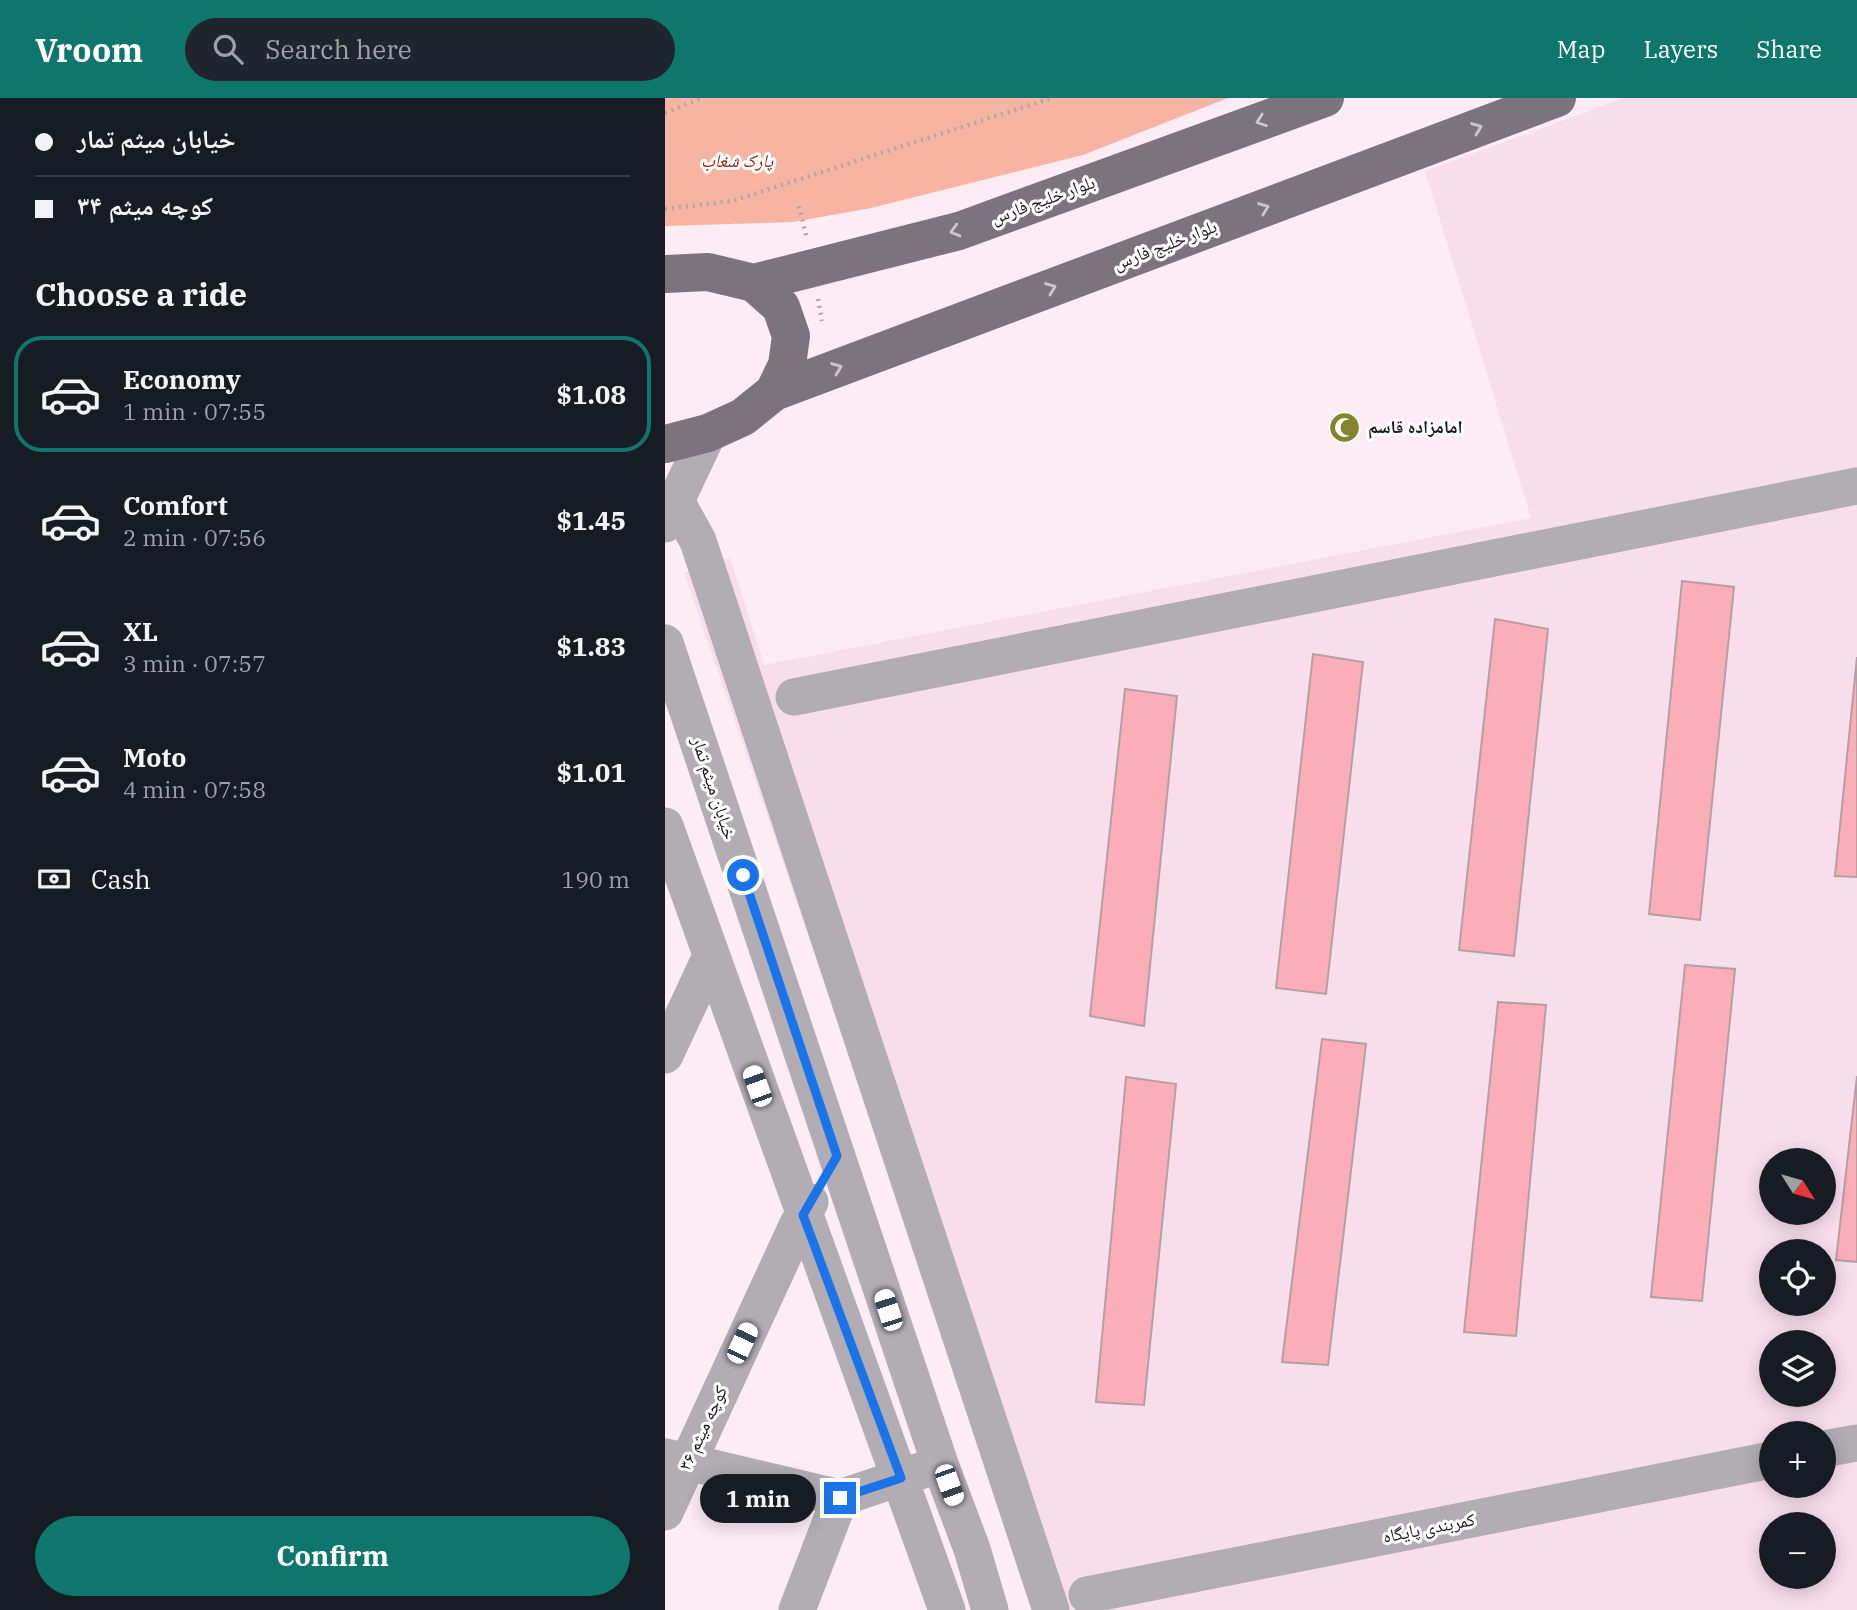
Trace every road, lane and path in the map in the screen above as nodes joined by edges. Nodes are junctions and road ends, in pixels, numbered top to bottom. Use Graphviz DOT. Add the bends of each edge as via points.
graph roads {
  1 [pos="701,98"];
  2 [pos="1052,98"];
  3 [pos="1325,98"];
  4 [pos="1557,98"];
  5 [pos="665,113"];
  6 [pos="665,209"];
  7 [pos="665,274"];
  8 [pos="754,283"];
  9 [pos="773,392"];
  10 [pos="708,433"];
  11 [pos="665,444"];
  12 [pos="1857,486"];
  13 [pos="671,513"];
  14 [pos="665,643"];
  15 [pos="684,697"];
  16 [pos="794,697"];
  17 [pos="665,730"];
  18 [pos="665,826"];
  19 [pos="711,956"];
  20 [pos="665,1055"];
  21 [pos="837,1156"];
  22 [pos="803,1215"];
  23 [pos="1857,1443"];
  24 [pos="1836,1447"];
  25 [pos="677,1459"];
  26 [pos="1759,1462"];
  27 [pos="940,1464"];
  28 [pos="901,1478"];
  29 [pos="840,1498"];
  30 [pos="665,1512"];
  31 [pos="1087,1595"];
  32 [pos="797,1610"];
  33 [pos="947,1610"];
  34 [pos="990,1610"];
  35 [pos="1051,1610"];
  1 -- 5 [label="path"];
  2 -- 6 [label="path" via="732,201"];
  3 -- 8 [label="main road, بلوار خلیج ‌فارس, one-way" via="959,231"];
  9 -- 4 [label="main road, بلوار خلیج‌ فارس, one-way"];
  7 -- 8 [label="main road" via="708,272"];
  8 -- 9 [label="main road" via="781,307 791,336 787,365"];
  9 -- 10 [label="main road" via="743,417"];
  10 -- 11 [label="main road"];
  10 -- 13 [label="street"];
  12 -- 16 [label="street"];
  13 -- 35 [label="street" via="698,541"];
  14 -- 15 [label="street, خیابان میثم تمار"];
  15 -- 17 [label="street"];
  15 -- 21 [label="street, خیابان میثم تمار"];
  18 -- 19 [label="street"];
  19 -- 20 [label="street"];
  19 -- 22 [label="street"];
  21 -- 22 [label="street, کوچه میثم ۳۶"];
  21 -- 27 [label="street, خیابان میثم تمار"];
  22 -- 25 [label="street, کوچه میثم ۳۶"];
  22 -- 28 [label="street"];
  23 -- 24 [label="street"];
  25 -- 29 [label="street"];
  25 -- 30 [label="street, کوچه میثم ۳۶"];
  26 -- 31 [label="street, کمربندی پایگاه"];
  27 -- 28 [label="street"];
  27 -- 34 [label="street, خیابان میثم تمار"];
  28 -- 29 [label="street"];
  28 -- 33 [label="street"];
  29 -- 32 [label="street"];
}
